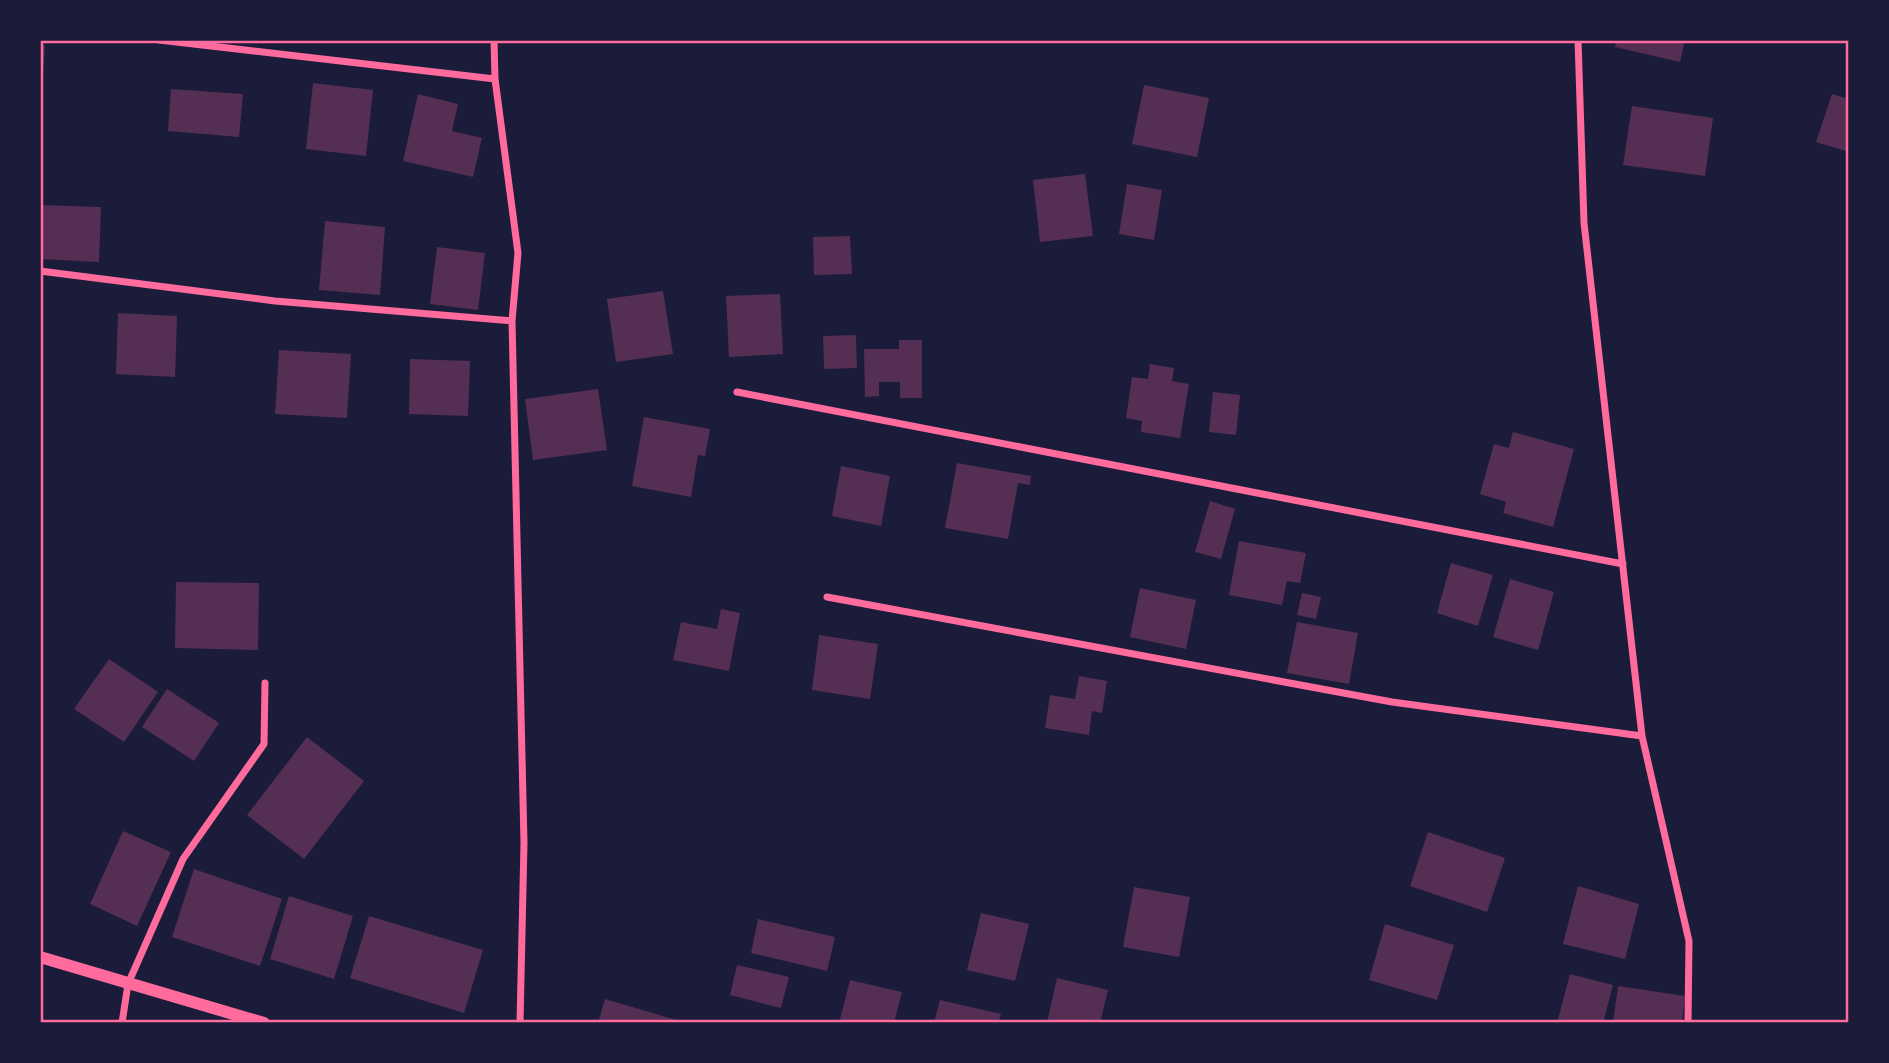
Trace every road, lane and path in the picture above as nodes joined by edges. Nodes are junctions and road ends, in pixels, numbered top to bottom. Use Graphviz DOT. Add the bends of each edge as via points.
graph roads {
  1 [pos="159,40"];
  2 [pos="494,40"];
  3 [pos="1578,40"];
  4 [pos="495,79"];
  5 [pos="40,271"];
  6 [pos="512,321"];
  7 [pos="737,392"];
  8 [pos="1623,564"];
  9 [pos="827,597"];
  10 [pos="265,683"];
  11 [pos="1642,736"];
  12 [pos="40,957"];
  13 [pos="128,984"];
  14 [pos="122,1023"];
  15 [pos="264,1023"];
  16 [pos="520,1023"];
  17 [pos="1688,1023"];
  1 -- 4 [label="street"];
  2 -- 4 [label="street"];
  3 -- 8 [label="street" via="1584,223"];
  4 -- 6 [label="street" via="518,253"];
  5 -- 6 [label="street" via="275,302"];
  6 -- 16 [label="street" via="524,843"];
  7 -- 8 [label="street"];
  8 -- 11 [label="street"];
  9 -- 11 [label="street" via="1392,702"];
  10 -- 13 [label="street" via="264,744 183,859"];
  11 -- 17 [label="street" via="1689,941"];
  12 -- 13 [label="street"];
  13 -- 14 [label="street"];
  13 -- 15 [label="street"];
}
